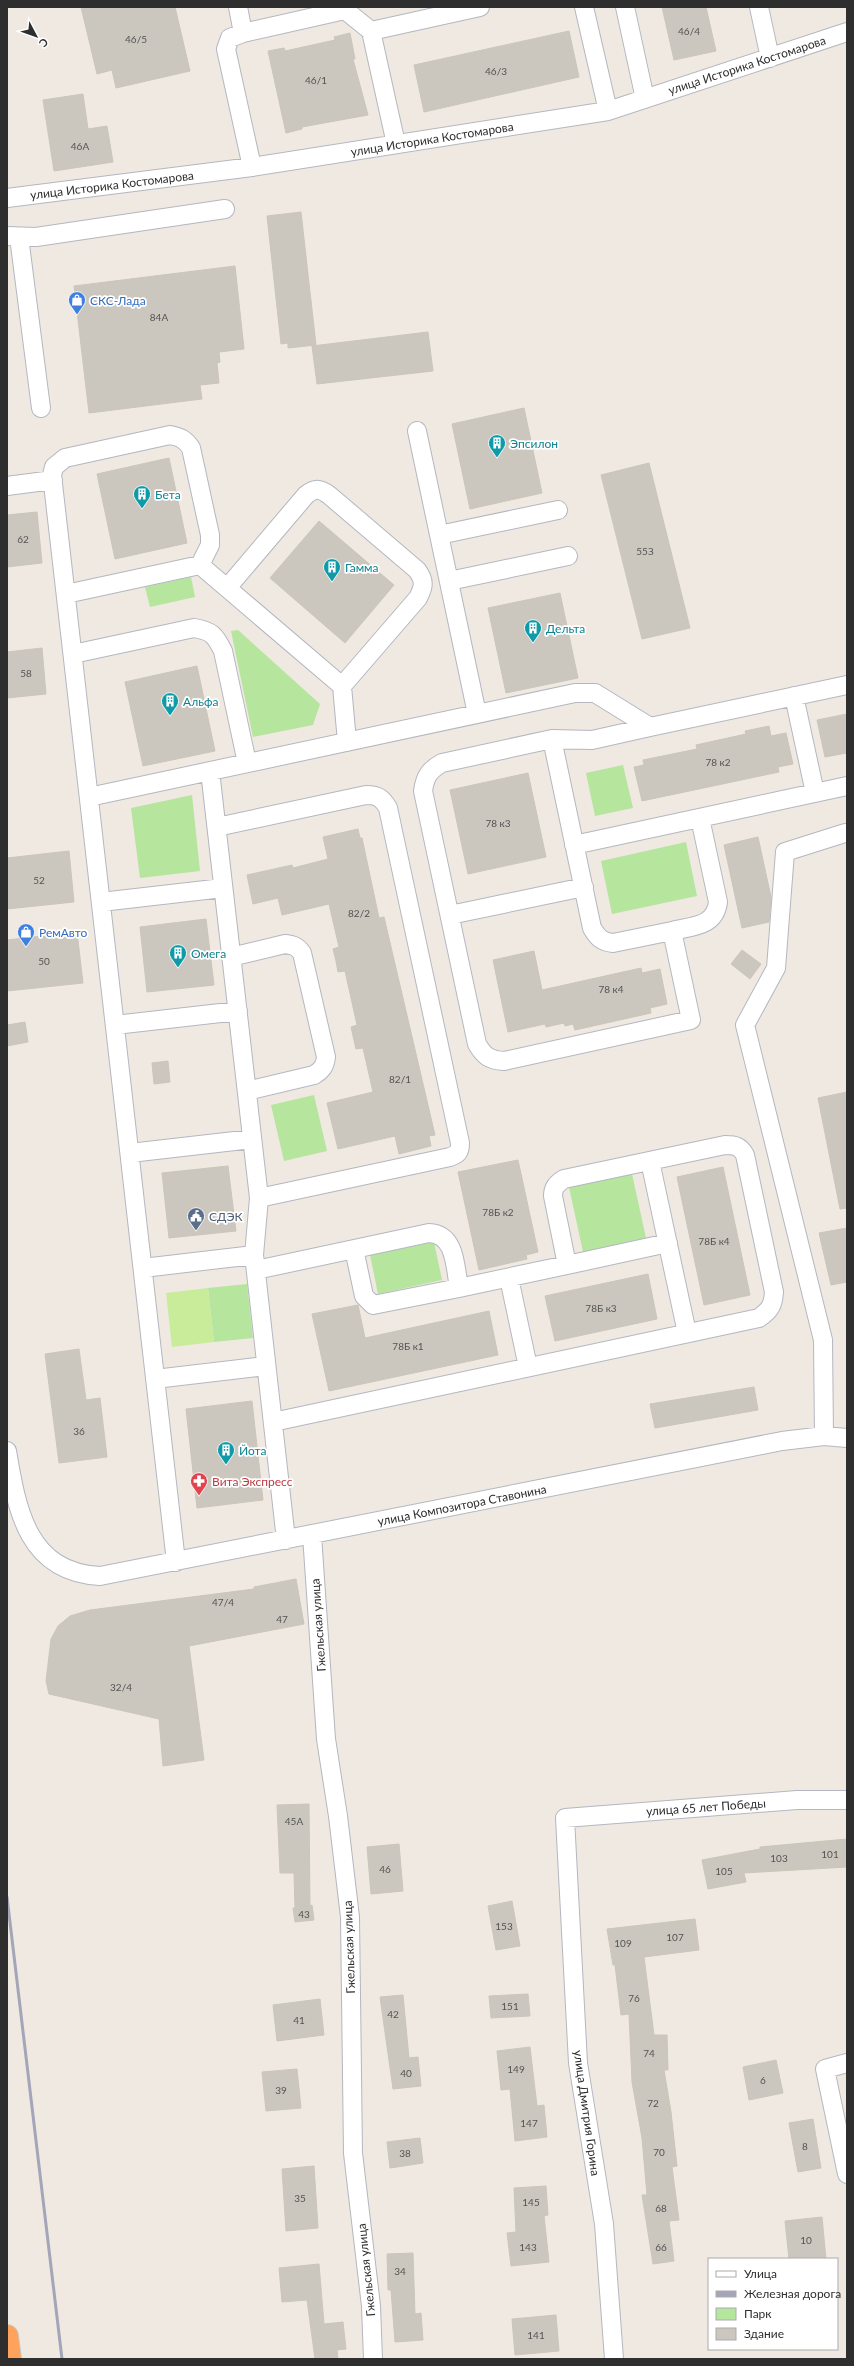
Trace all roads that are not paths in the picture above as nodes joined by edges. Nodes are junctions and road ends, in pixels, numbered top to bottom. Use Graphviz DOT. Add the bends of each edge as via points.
graph roads {
  1 [pos="238,7"];
  2 [pos="480,7"];
  3 [pos="584,7"];
  4 [pos="625,7"];
  5 [pos="759,7"];
  6 [pos="344,9"];
  7 [pos="371,31"];
  8 [pos="847,32"];
  9 [pos="243,33"];
  10 [pos="770,58"];
  11 [pos="645,99"];
  12 [pos="608,111"];
  13 [pos="396,144"];
  14 [pos="252,167"];
  15 [pos="7,198"];
  16 [pos="225,209"];
  17 [pos="13,242"];
  18 [pos="41,408"];
  19 [pos="417,431"];
  20 [pos="53,480"];
  21 [pos="7,486"];
  22 [pos="558,510"];
  23 [pos="439,535"];
  24 [pos="568,556"];
  25 [pos="200,565"];
  26 [pos="449,581"];
  27 [pos="227,588"];
  28 [pos="66,594"];
  29 [pos="73,654"];
  30 [pos="847,685"];
  31 [pos="342,686"];
  32 [pos="794,696"];
  33 [pos="477,714"];
  34 [pos="650,727"];
  35 [pos="552,739"];
  36 [pos="347,742"];
  37 [pos="247,763"];
  38 [pos="210,771"];
  39 [pos="847,786"];
  40 [pos="815,793"];
  41 [pos="89,797"];
  42 [pos="700,818"];
  43 [pos="216,827"];
  44 [pos="845,833"];
  45 [pos="574,845"];
  46 [pos="584,887"];
  47 [pos="223,888"];
  48 [pos="101,902"];
  49 [pos="450,915"];
  50 [pos="672,931"];
  51 [pos="231,957"];
  52 [pos="238,1011"];
  53 [pos="115,1025"];
  54 [pos="247,1090"];
  55 [pos="252,1139"];
  56 [pos="130,1153"];
  57 [pos="650,1161"];
  58 [pos="259,1198"];
  59 [pos="668,1243"];
  60 [pos="354,1249"];
  61 [pos="255,1263"];
  62 [pos="567,1265"];
  63 [pos="142,1268"];
  64 [pos="509,1278"];
  65 [pos="459,1288"];
  66 [pos="687,1333"];
  67 [pos="266,1366"];
  68 [pos="528,1367"];
  69 [pos="155,1379"];
  70 [pos="273,1422"];
  71 [pos="824,1436"];
  72 [pos="847,1437"];
  73 [pos="7,1451"];
  74 [pos="312,1536"];
  75 [pos="286,1540"];
  76 [pos="176,1562"];
  77 [pos="847,1800"];
  78 [pos="565,1818"];
  79 [pos="847,2063"];
  80 [pos="847,2174"];
  81 [pos="7,2336"];
  82 [pos="10,2359"];
  83 [pos="373,2359"];
  84 [pos="614,2359"];
  1 -- 9 [label="street"];
  2 -- 7 [label="street"];
  3 -- 12 [label="street"];
  4 -- 11 [label="street"];
  5 -- 10 [label="street"];
  6 -- 7 [label="street"];
  6 -- 9 [label="street"];
  7 -- 13 [label="street"];
  8 -- 10 [label="street, улица Историка Костомарова"];
  9 -- 14 [label="street" via="230,38 226,49"];
  10 -- 11 [label="street, улица Историка Костомарова"];
  11 -- 12 [label="street, улица Историка Костомарова"];
  12 -- 13 [label="street, улица Историка Костомарова"];
  13 -- 14 [label="street, улица Историка Костомарова"];
  14 -- 15 [label="street, улица Историка Костомарова"];
  16 -- 17 [label="street"];
  17 -- 18 [label="street"];
  19 -- 23 [label="street"];
  20 -- 21 [label="street"];
  20 -- 25 [label="street" via="54,467 65,458 170,435 180,437 191,448 210,534 210,546"];
  20 -- 28 [label="street"];
  22 -- 23 [label="street"];
  23 -- 26 [label="street"];
  24 -- 26 [label="street"];
  25 -- 27 [label="street"];
  25 -- 28 [label="street"];
  26 -- 33 [label="street"];
  27 -- 31 [label="street"];
  27 -- 31 [label="street" via="306,495 313,489 321,489 329,495 417,570 423,578 424,587 418,598"];
  28 -- 29 [label="street"];
  29 -- 37 [label="street" via="194,628 207,630 217,638 223,650"];
  29 -- 41 [label="street"];
  30 -- 32 [label="street"];
  31 -- 36 [label="street"];
  32 -- 34 [label="street"];
  32 -- 40 [label="street"];
  33 -- 34 [label="street" via="585,691 605,698"];
  33 -- 36 [label="street"];
  34 -- 35 [label="street" via="592,740"];
  35 -- 45 [label="street"];
  35 -- 49 [label="street" via="442,763 432,769 425,779 423,791"];
  36 -- 37 [label="street"];
  37 -- 38 [label="street"];
  38 -- 41 [label="street"];
  38 -- 43 [label="street"];
  39 -- 40 [label="street"];
  40 -- 42 [label="street"];
  41 -- 48 [label="street"];
  42 -- 45 [label="street"];
  42 -- 50 [label="street" via="718,902 717,912 712,919 702,924"];
  43 -- 47 [label="street"];
  43 -- 58 [label="street" via="366,795 376,795 383,799 388,808 460,1143 460,1150 450,1157"];
  44 -- 71 [label="street" via="785,852 776,968 745,1025 823,1340"];
  45 -- 46 [label="street"];
  46 -- 49 [label="street"];
  46 -- 50 [label="street" via="592,928 597,937 605,942 614,943"];
  47 -- 48 [label="street"];
  47 -- 51 [label="street"];
  48 -- 53 [label="street"];
  49 -- 50 [label="street" via="477,1044 482,1053 493,1060 504,1061 691,1020"];
  51 -- 52 [label="street"];
  51 -- 54 [label="street" via="285,944 292,944 298,948 302,953 326,1057 322,1070 314,1075"];
  52 -- 53 [label="street"];
  52 -- 54 [label="street"];
  53 -- 56 [label="street"];
  54 -- 55 [label="street"];
  55 -- 56 [label="street"];
  55 -- 58 [label="street"];
  56 -- 63 [label="street"];
  57 -- 59 [label="street"];
  57 -- 62 [label="street" via="564,1179 553,1189"];
  57 -- 66 [label="street" via="725,1145 735,1145 745,1155 774,1292 773,1303 769,1311 758,1318"];
  58 -- 61 [label="street"];
  59 -- 62 [label="street"];
  59 -- 66 [label="street"];
  60 -- 61 [label="street"];
  60 -- 65 [label="street" via="438,1233 450,1245"];
  60 -- 65 [label="street" via="364,1296 373,1305"];
  61 -- 63 [label="street"];
  61 -- 67 [label="street"];
  62 -- 64 [label="street"];
  63 -- 69 [label="street"];
  64 -- 65 [label="street"];
  64 -- 68 [label="street"];
  66 -- 68 [label="street"];
  67 -- 69 [label="street"];
  67 -- 70 [label="street"];
  68 -- 70 [label="street"];
  69 -- 76 [label="street"];
  70 -- 75 [label="street"];
  71 -- 72 [label="street, улица Композитора Ставонина"];
  71 -- 74 [label="street, улица Композитора Ставонина" via="782,1441"];
  73 -- 76 [label="street, улица Композитора Ставонина" via="15,1500 26,1528 36,1544 54,1563 84,1576 100,1576"];
  74 -- 75 [label="street, улица Композитора Ставонина"];
  74 -- 83 [label="street, Гжельская улица" via="326,1739 350,1917 353,2153 371,2306"];
  75 -- 76 [label="street, улица Композитора Ставонина"];
  77 -- 78 [label="street, улица 65 лет Победы" via="796,1800"];
  78 -- 84 [label="street, улица Дмитрия Горина" via="578,2063 604,2224"];
  79 -- 80 [label="street" via="825,2069"];
  81 -- 82 [label="highway"];
}
